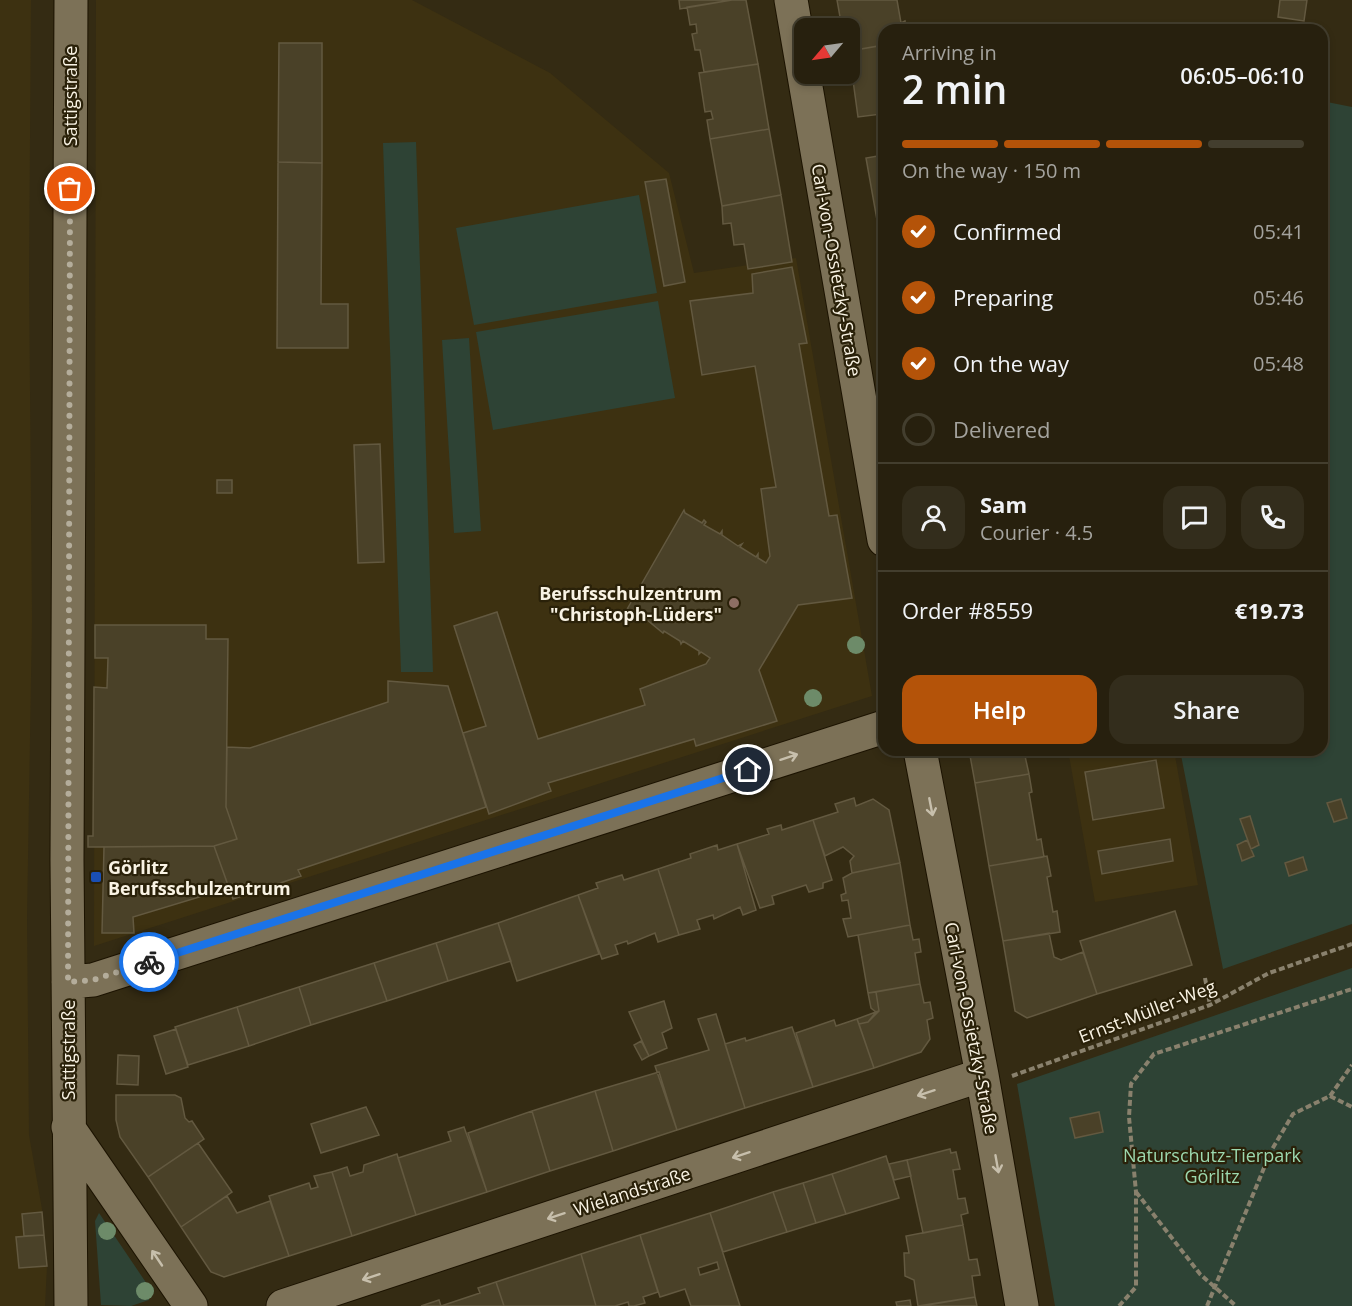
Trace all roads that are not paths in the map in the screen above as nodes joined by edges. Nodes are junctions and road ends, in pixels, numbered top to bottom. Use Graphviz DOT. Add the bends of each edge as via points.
graph roads {
  1 [pos="71,0"];
  2 [pos="791,0"];
  3 [pos="878,505"];
  4 [pos="878,729"];
  5 [pos="921,756"];
  6 [pos="68,982"];
  7 [pos="982,1075"];
  8 [pos="68,1127"];
  9 [pos="71,1306"];
  10 [pos="190,1306"];
  11 [pos="283,1306"];
  12 [pos="1022,1306"];
  1 -- 6 [label="street, Sattigstraße"];
  2 -- 3 [label="street, Carl-von-Ossietzky-Straße"];
  6 -- 4 [label="street, one-way" via="93,980"];
  5 -- 7 [label="street, Carl-von-Ossietzky-Straße, one-way"];
  6 -- 8 [label="street, Sattigstraße"];
  7 -- 11 [label="street, Wielandstraße, one-way"];
  7 -- 12 [label="street, Carl-von-Ossietzky-Straße, one-way"];
  8 -- 9 [label="street, Sattigstraße"];
  10 -- 8 [label="street, Sattigstraße, one-way"];
}
